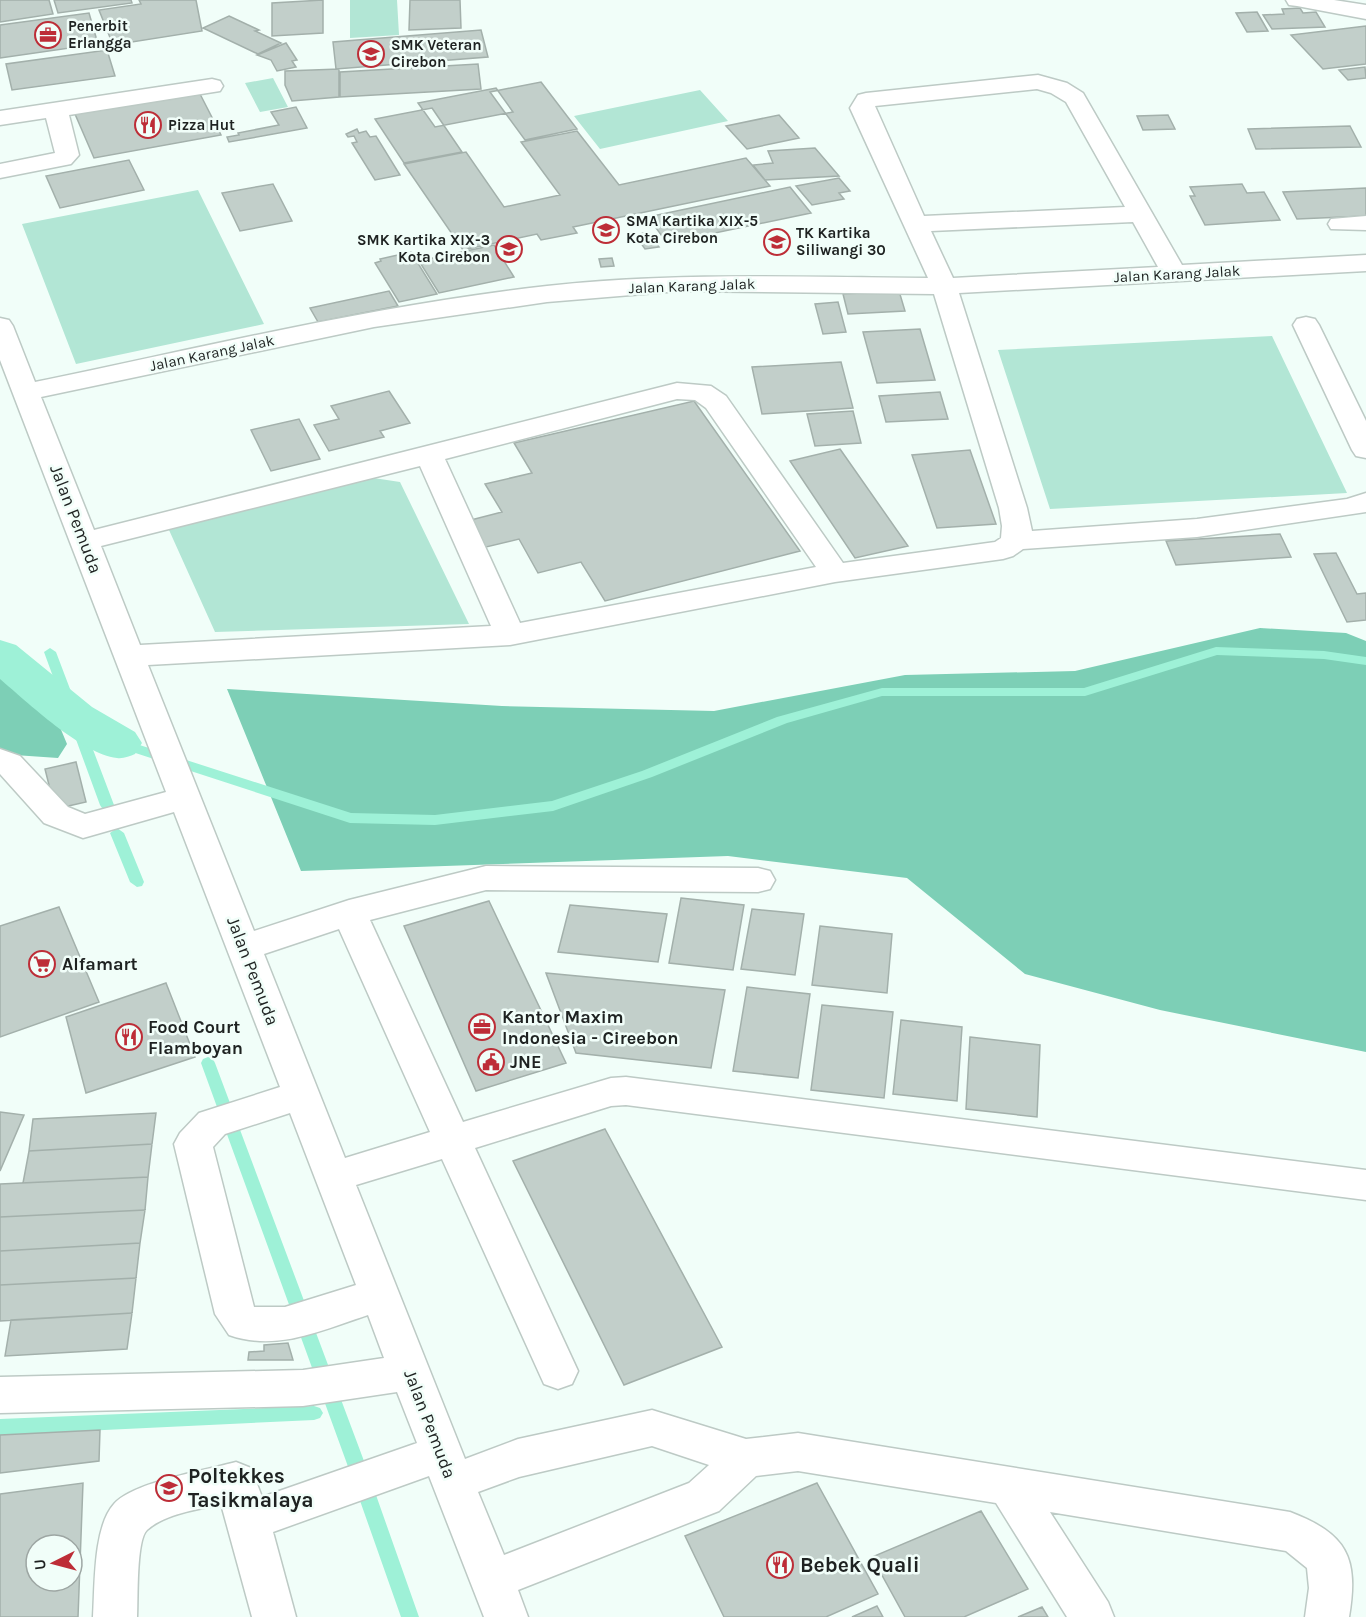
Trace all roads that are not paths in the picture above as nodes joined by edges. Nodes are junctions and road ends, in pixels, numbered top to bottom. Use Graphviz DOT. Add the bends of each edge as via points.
graph roads {
  1 [pos="1297,0"];
  2 [pos="1366,12"];
  3 [pos="212,86"];
  4 [pos="56,110"];
  5 [pos="0,118"];
  6 [pos="0,171"];
  7 [pos="1139,214"];
  8 [pos="1366,223"];
  9 [pos="918,224"];
  10 [pos="1340,224"];
  11 [pos="1366,264"];
  12 [pos="1175,275"];
  13 [pos="944,286"];
  14 [pos="1306,325"];
  15 [pos="0,326"];
  16 [pos="27,392"];
  17 [pos="1366,450"];
  18 [pos="429,455"];
  19 [pos="1366,502"];
  20 [pos="85,541"];
  21 [pos="1015,542"];
  22 [pos="835,573"];
  23 [pos="510,635"];
  24 [pos="133,662"];
  25 [pos="0,760"];
  26 [pos="181,785"];
  27 [pos="758,880"];
  28 [pos="349,913"];
  29 [pos="244,947"];
  30 [pos="302,1095"];
  31 [pos="453,1140"];
  32 [pos="333,1177"];
  33 [pos="1366,1185"];
  34 [pos="379,1295"];
  35 [pos="558,1371"];
  36 [pos="410,1372"];
  37 [pos="0,1395"];
  38 [pos="746,1458"];
  39 [pos="447,1468"];
  40 [pos="1009,1486"];
  41 [pos="248,1521"];
  42 [pos="499,1599"];
  43 [pos="115,1617"];
  44 [pos="274,1617"];
  45 [pos="1092,1617"];
  46 [pos="1327,1617"];
  1 -- 2 [label="street"];
  3 -- 4 [label="street"];
  4 -- 5 [label="street"];
  4 -- 6 [label="street" via="68,155"];
  7 -- 9 [label="street"];
  7 -- 9 [label="street" via="1075,98 1038,82 873,98 864,103 861,108"];
  7 -- 12 [label="street"];
  8 -- 10 [label="street"];
  9 -- 13 [label="street"];
  11 -- 12 [label="street, Jalan Karang Jalak"];
  12 -- 13 [label="street, Jalan Karang Jalak"];
  13 -- 16 [label="street, Jalan Karang Jalak" via="680,283 547,294 374,319"];
  13 -- 21 [label="street" via="1013,508 1018,528"];
  14 -- 17 [label="street"];
  15 -- 16 [label="street, Jalan Pemuda"];
  16 -- 20 [label="street, Jalan Pemuda"];
  18 -- 20 [label="street"];
  18 -- 22 [label="street" via="676,391 701,392 716,402"];
  18 -- 23 [label="street"];
  19 -- 21 [label="street" via="1197,528"];
  20 -- 24 [label="street, Jalan Pemuda"];
  21 -- 22 [label="street" via="1003,549"];
  22 -- 23 [label="street"];
  23 -- 24 [label="street" via="236,648"];
  24 -- 26 [label="street, Jalan Pemuda"];
  25 -- 26 [label="street" via="9,764 56,815 83,826"];
  26 -- 29 [label="street, Jalan Pemuda"];
  27 -- 28 [label="street" via="486,878"];
  28 -- 29 [label="street"];
  28 -- 31 [label="street"];
  29 -- 30 [label="street, Jalan Pemuda"];
  30 -- 32 [label="street, Jalan Pemuda"];
  30 -- 34 [label="street" via="225,1119 200,1134 193,1148 235,1314 243,1323 253,1326 299,1320"];
  31 -- 32 [label="street"];
  31 -- 33 [label="street" via="611,1092 626,1091"];
  31 -- 35 [label="street"];
  32 -- 34 [label="street, Jalan Pemuda"];
  34 -- 36 [label="street, Jalan Pemuda"];
  36 -- 37 [label="street" via="325,1384"];
  36 -- 39 [label="street, Jalan Pemuda"];
  38 -- 39 [label="street" via="652,1428 518,1458"];
  38 -- 40 [label="street" via="798,1452"];
  38 -- 42 [label="street" via="704,1497"];
  39 -- 41 [label="street" via="355,1483"];
  39 -- 42 [label="street, Jalan Pemuda"];
  40 -- 45 [label="street"];
  40 -- 46 [label="street" via="1290,1532 1311,1539 1330,1566 1332,1589"];
  41 -- 43 [label="street" via="236,1481 156,1502 129,1518 119,1543"];
  41 -- 44 [label="street"];
}
